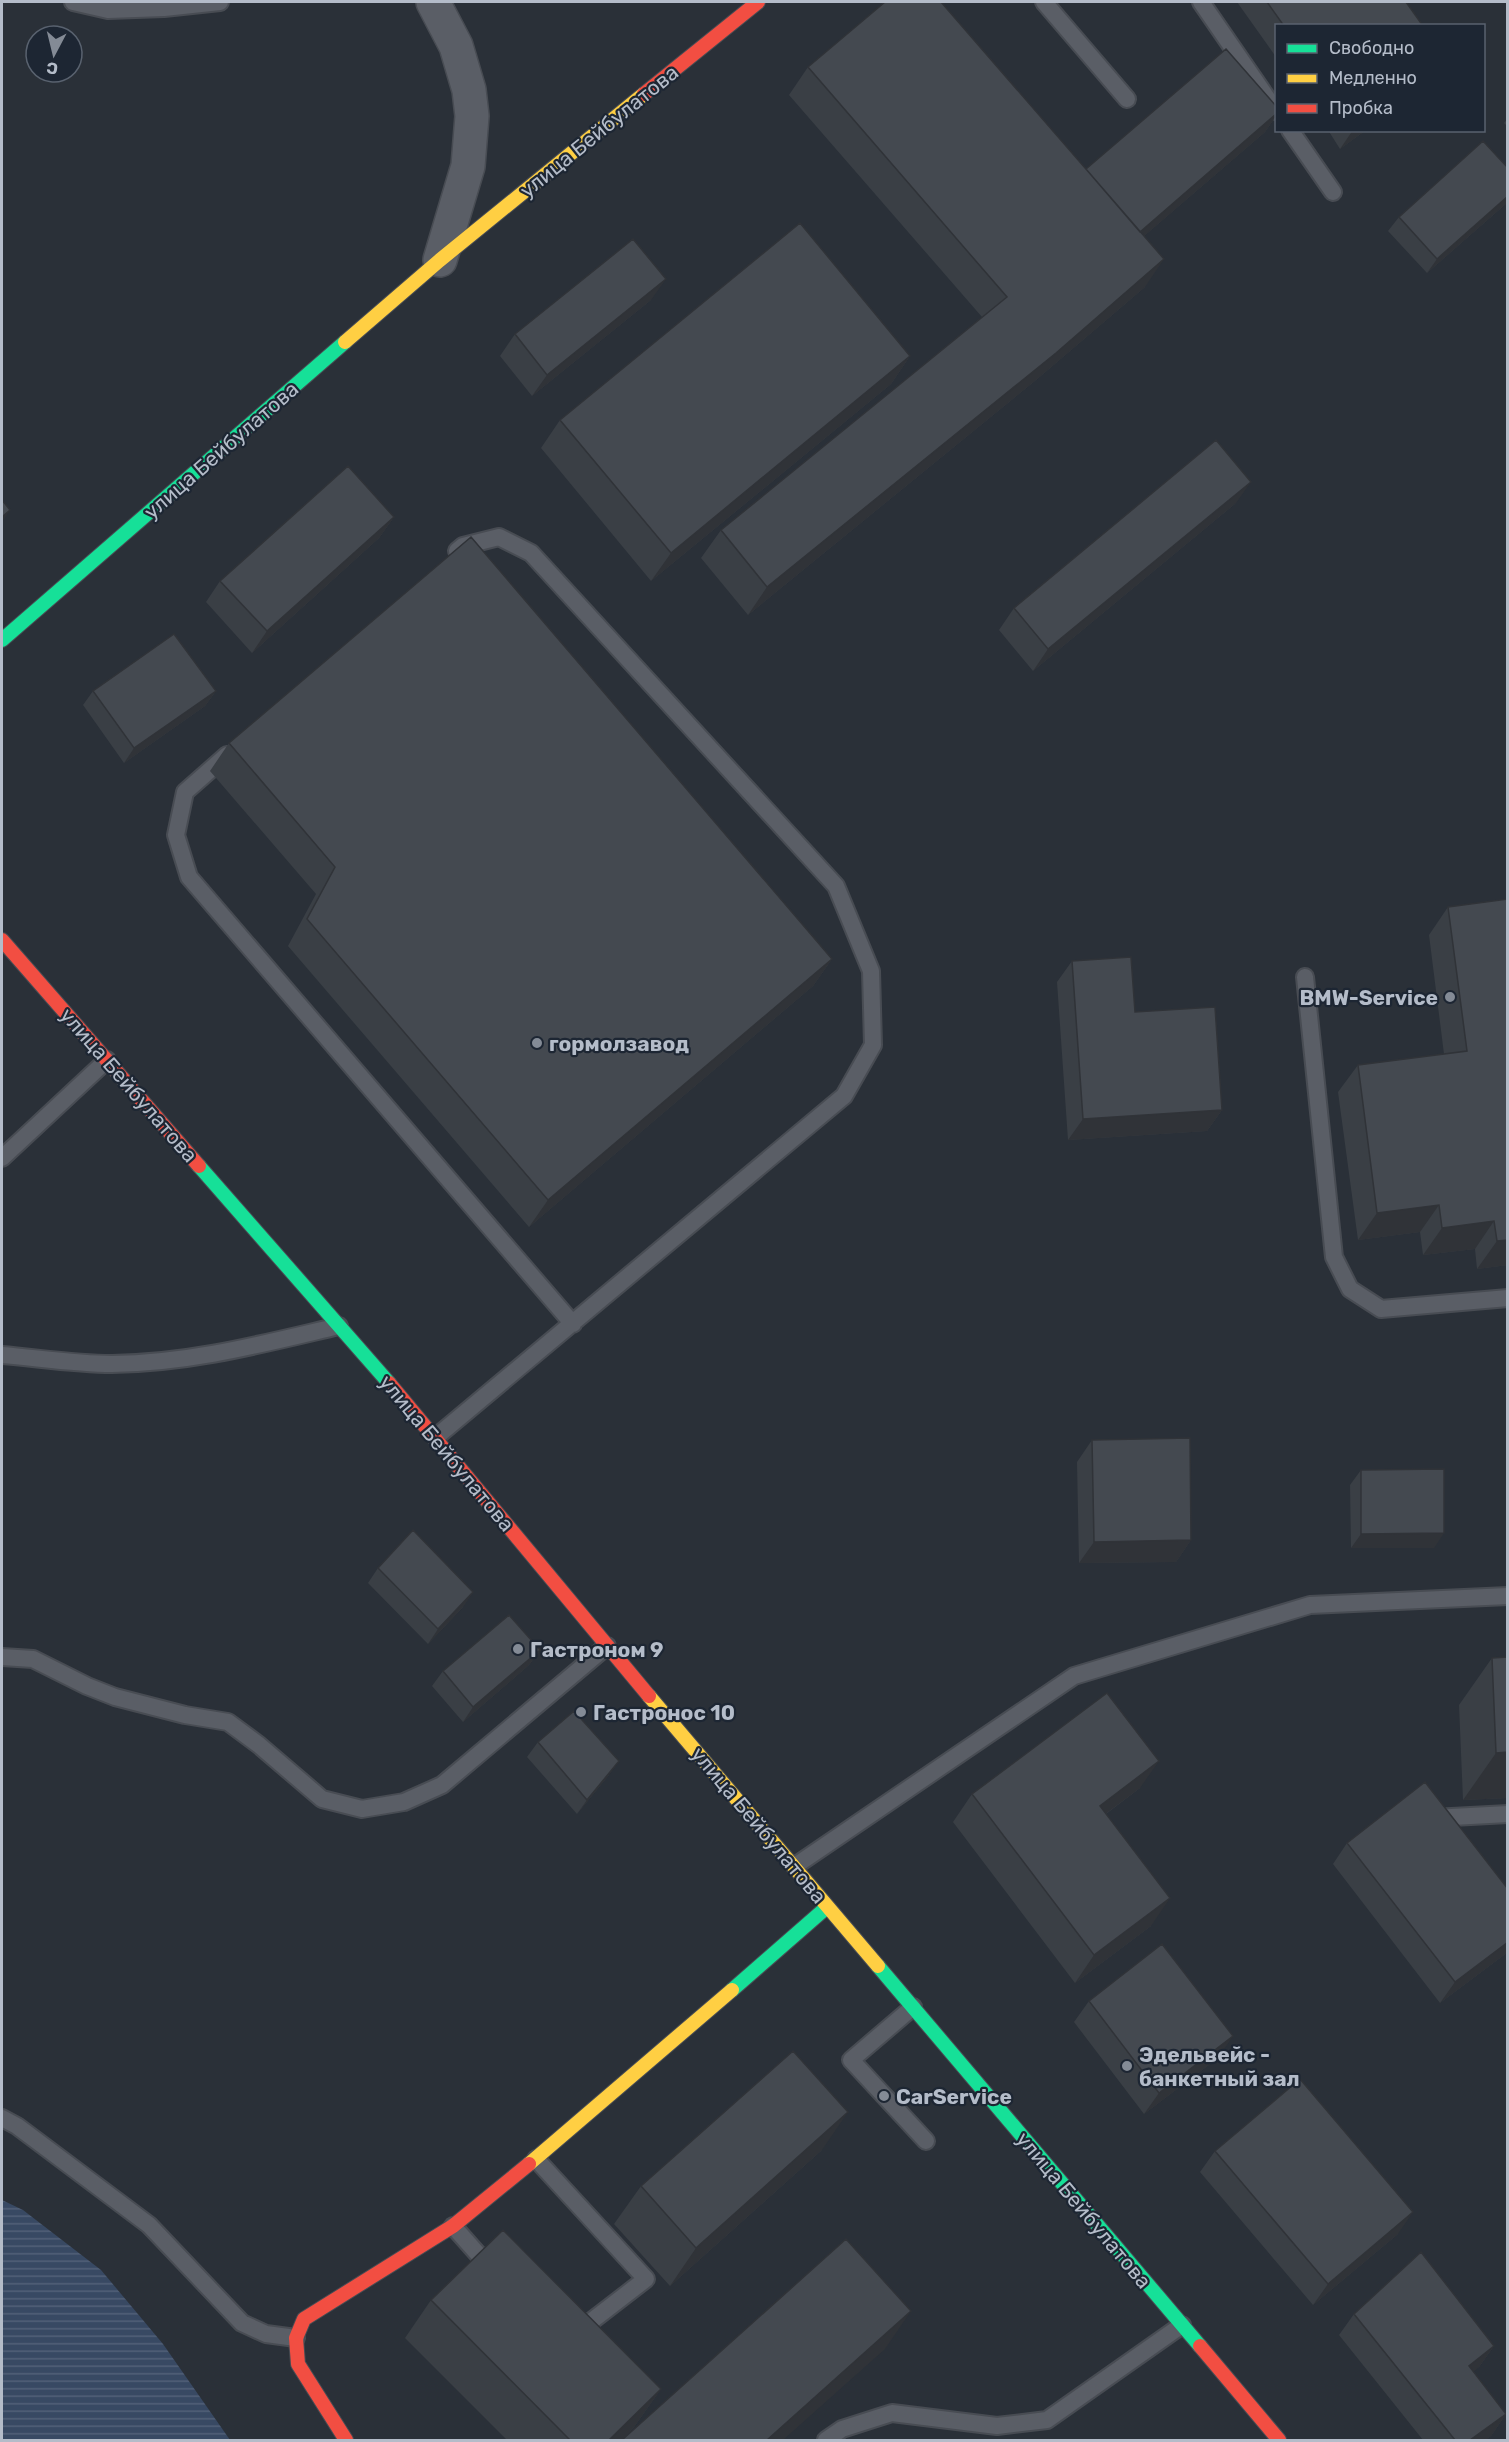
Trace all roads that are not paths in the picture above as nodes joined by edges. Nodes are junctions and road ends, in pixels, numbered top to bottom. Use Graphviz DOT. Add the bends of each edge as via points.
graph roads {
  1 [pos="73,2"];
  2 [pos="220,2"];
  3 [pos="433,2"];
  4 [pos="758,2"];
  5 [pos="1044,2"];
  6 [pos="1201,2"];
  7 [pos="1127,99"];
  8 [pos="1275,110"];
  9 [pos="1291,132"];
  10 [pos="1333,192"];
  11 [pos="440,260"];
  12 [pos="445,562"];
  13 [pos="2,640"];
  14 [pos="239,745"];
  15 [pos="2,940"];
  16 [pos="1305,977"];
  17 [pos="107,1060"];
  18 [pos="2,1158"];
  19 [pos="1508,1298"];
  20 [pos="573,1324"];
  21 [pos="339,1326"];
  22 [pos="2,1355"];
  23 [pos="436,1437"];
  24 [pos="1508,1596"];
  25 [pos="607,1646"];
  26 [pos="2,1657"];
  27 [pos="1508,1814"];
  28 [pos="1433,1818"];
  29 [pos="795,1866"];
  30 [pos="827,1906"];
  31 [pos="913,2007"];
  32 [pos="2,2118"];
  33 [pos="926,2141"];
  34 [pos="536,2159"];
  35 [pos="453,2226"];
  36 [pos="507,2286"];
  37 [pos="1182,2325"];
  38 [pos="296,2338"];
  39 [pos="560,2346"];
  40 [pos="346,2440"];
  41 [pos="826,2440"];
  42 [pos="1279,2440"];
  1 -- 2 [label="lane" via="108,10"];
  3 -- 11 [label="street" via="456,46 469,90 471,116 468,166"];
  4 -- 11 [label="street, улица Бейбулатова"];
  5 -- 7 [label="lane"];
  6 -- 8 [label="lane"];
  9 -- 10 [label="lane"];
  11 -- 13 [label="street, улица Бейбулатова"];
  12 -- 20 [label="lane" via="463,546 499,537 531,553 836,886 871,971 873,1046 844,1096"];
  14 -- 20 [label="lane" via="185,792 176,836 189,878"];
  15 -- 17 [label="street, улица Бейбулатова"];
  16 -- 19 [label="lane" via="1334,1257 1350,1289 1381,1310"];
  17 -- 18 [label="lane"];
  17 -- 21 [label="street, улица Бейбулатова"];
  20 -- 23 [label="lane"];
  21 -- 22 [label="lane" via="229,1353 166,1361 110,1364"];
  21 -- 23 [label="street, улица Бейбулатова"];
  23 -- 25 [label="street, улица Бейбулатова"];
  24 -- 29 [label="lane" via="1310,1605 1074,1676"];
  25 -- 26 [label="lane" via="442,1785 404,1802 363,1809 321,1799 260,1744 228,1722 115,1697 33,1659"];
  25 -- 29 [label="street, улица Бейбулатова"];
  27 -- 28 [label="lane"];
  29 -- 30 [label="street, улица Бейбулатова"];
  30 -- 31 [label="street, улица Бейбулатова"];
  30 -- 34 [label="street"];
  31 -- 33 [label="lane" via="851,2060"];
  31 -- 37 [label="street, улица Бейбулатова"];
  32 -- 38 [label="lane" via="149,2224 242,2323 266,2334"];
  34 -- 35 [label="street"];
  34 -- 39 [label="lane" via="646,2279"];
  35 -- 36 [label="lane"];
  35 -- 38 [label="street" via="304,2319"];
  37 -- 41 [label="lane" via="1047,2420 997,2426 892,2414 842,2429"];
  37 -- 42 [label="street, улица Бейбулатова"];
  38 -- 40 [label="street" via="298,2364"];
}
